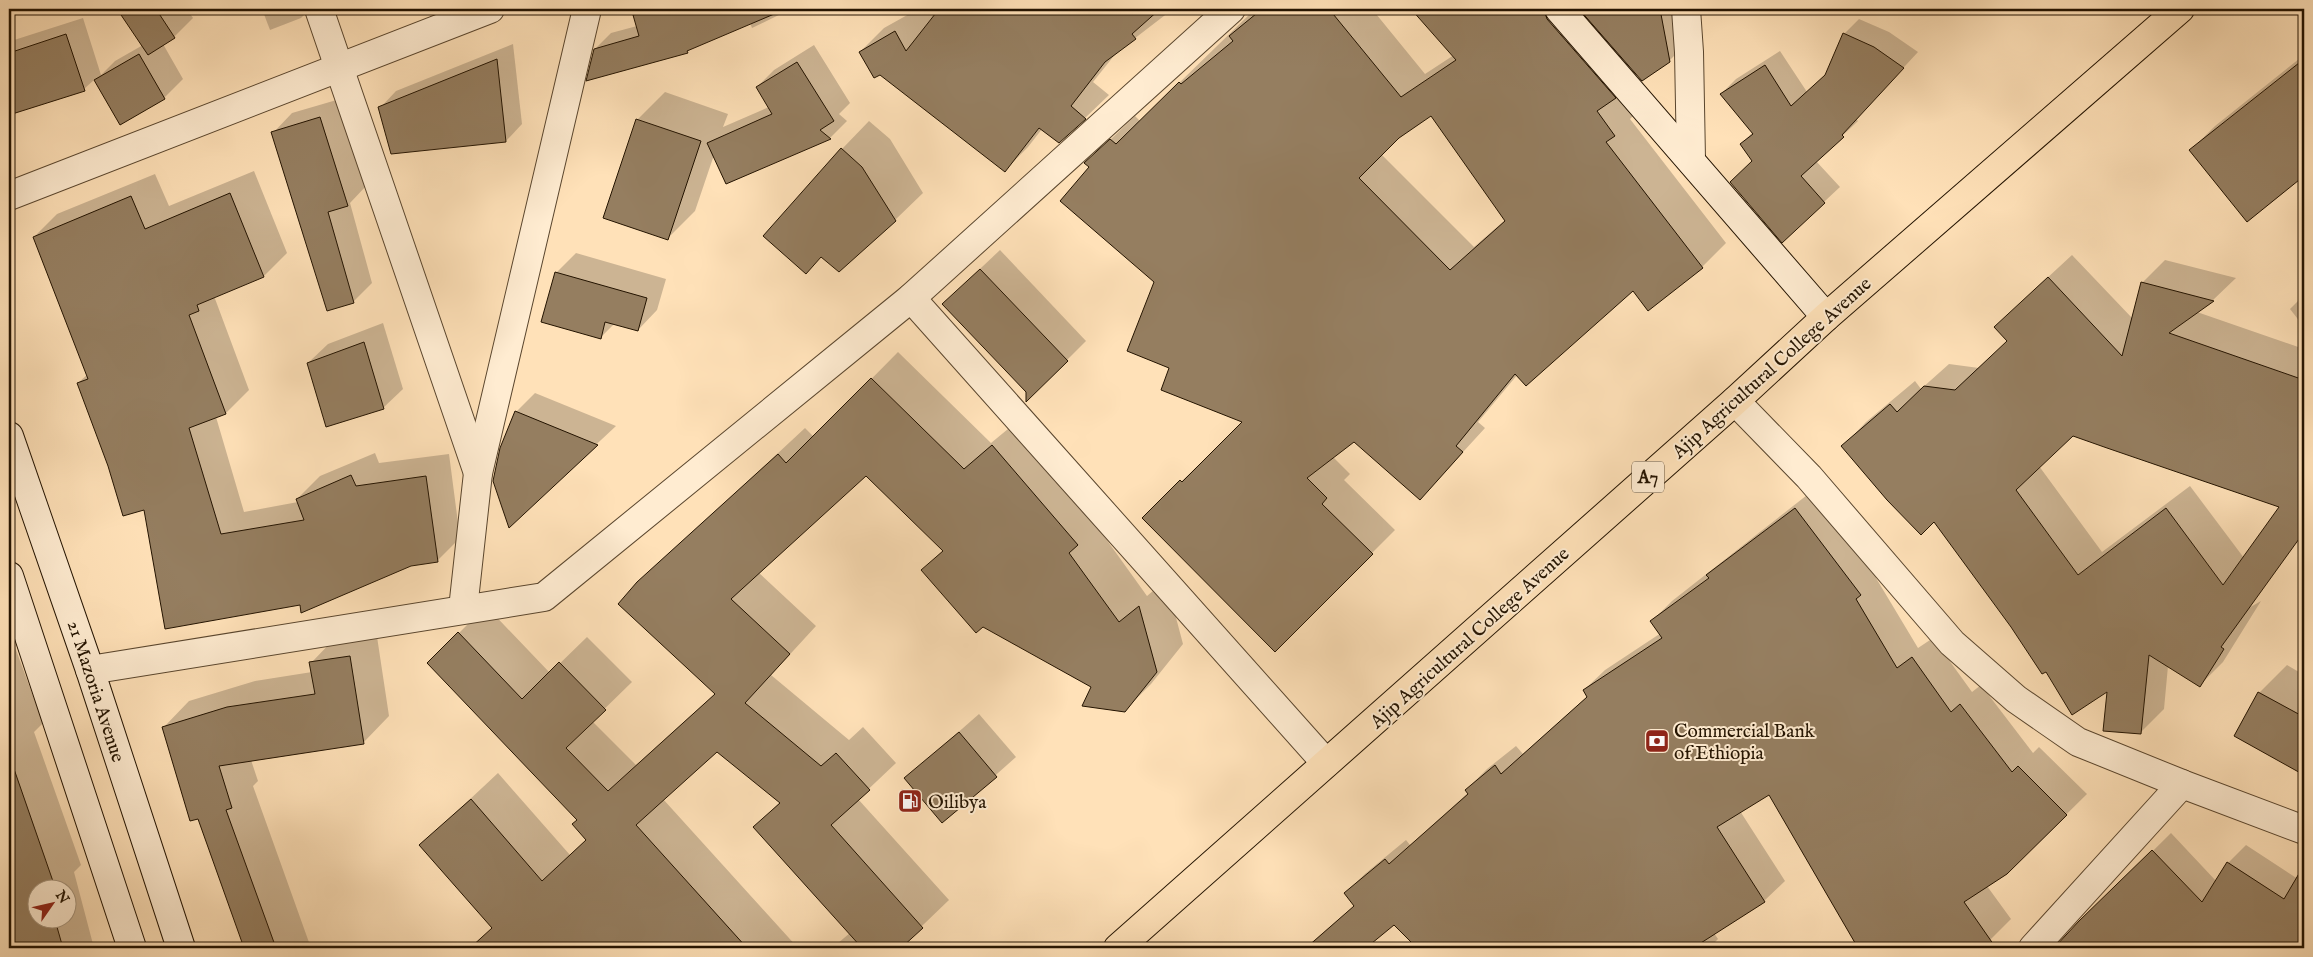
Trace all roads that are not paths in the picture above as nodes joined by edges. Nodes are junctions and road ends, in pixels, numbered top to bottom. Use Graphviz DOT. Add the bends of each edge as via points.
graph roads {
  1 [pos="319,9"];
  2 [pos="490,9"];
  3 [pos="587,9"];
  4 [pos="1231,9"];
  5 [pos="1558,9"];
  6 [pos="1686,9"];
  7 [pos="2180,9"];
  8 [pos="337,67"];
  9 [pos="1690,159"];
  10 [pos="9,196"];
  11 [pos="911,298"];
  12 [pos="1826,317"];
  13 [pos="1735,401"];
  14 [pos="9,436"];
  15 [pos="478,473"];
  16 [pos="9,576"];
  17 [pos="464,609"];
  18 [pos="90,670"];
  19 [pos="1326,763"];
  20 [pos="2182,784"];
  21 [pos="2304,830"];
  22 [pos="132,948"];
  23 [pos="181,948"];
  24 [pos="1118,948"];
  25 [pos="2033,948"];
  1 -- 8 [label="street"];
  2 -- 8 [label="street"];
  3 -- 15 [label="street"];
  4 -- 11 [label="street"];
  5 -- 9 [label="street"];
  6 -- 9 [label="street"];
  7 -- 12 [label="main road, Ajip Agricultural College Avenue / A7"];
  8 -- 10 [label="street"];
  8 -- 15 [label="street"];
  9 -- 12 [label="street"];
  11 -- 17 [label="street" via="544,597"];
  11 -- 19 [label="street"];
  12 -- 13 [label="main road, Ajip Agricultural College Avenue / A7"];
  13 -- 19 [label="main road, Ajip Agricultural College Avenue / A7"];
  13 -- 20 [label="street" via="1809,477 1952,643 2016,699 2078,742"];
  14 -- 18 [label="street, 21 Mazoria Avenue"];
  15 -- 17 [label="street"];
  16 -- 22 [label="street"];
  17 -- 18 [label="street"];
  18 -- 23 [label="street, 21 Mazoria Avenue"];
  19 -- 24 [label="main road, Ajip Agricultural College Avenue / A7"];
  20 -- 21 [label="street"];
  20 -- 25 [label="street"];
}
